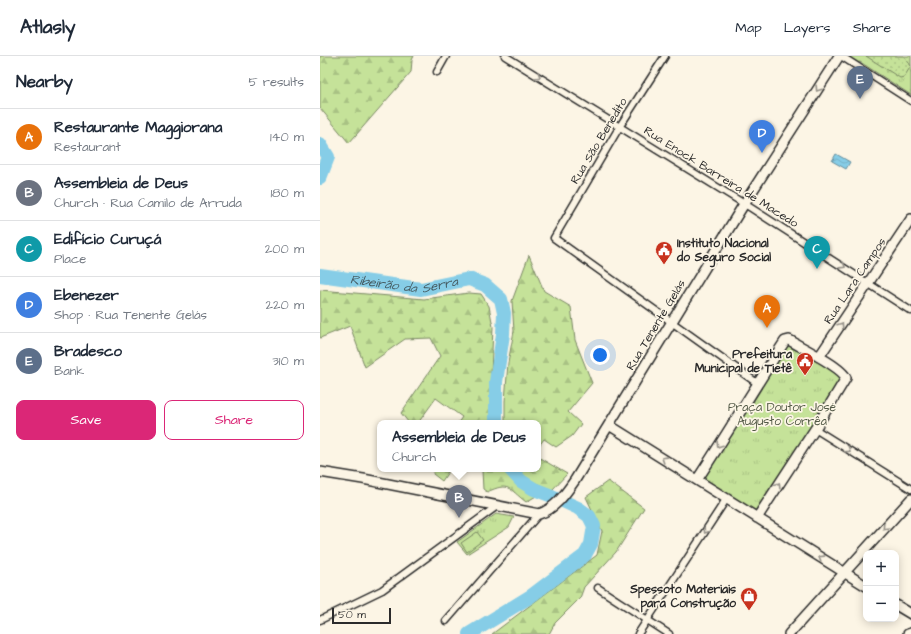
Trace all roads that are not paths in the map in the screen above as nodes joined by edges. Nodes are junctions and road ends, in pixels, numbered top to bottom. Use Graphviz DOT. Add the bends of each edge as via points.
graph roads {
  1 [pos="446,56"];
  2 [pos="505,56"];
  3 [pos="665,56"];
  4 [pos="840,56"];
  5 [pos="437,72"];
  6 [pos="911,101"];
  7 [pos="620,126"];
  8 [pos="744,204"];
  9 [pos="911,219"];
  10 [pos="868,283"];
  11 [pos="911,311"];
  12 [pos="672,322"];
  13 [pos="819,357"];
  14 [pos="757,383"];
  15 [pos="609,425"];
  16 [pos="815,429"];
  17 [pos="320,472"];
  18 [pos="697,480"];
  19 [pos="911,489"];
  20 [pos="727,498"];
  21 [pos="911,499"];
  22 [pos="497,506"];
  23 [pos="539,514"];
  24 [pos="757,518"];
  25 [pos="844,572"];
  26 [pos="863,584"];
  27 [pos="598,588"];
  28 [pos="899,607"];
  29 [pos="911,614"];
  30 [pos="320,620"];
  31 [pos="647,620"];
  32 [pos="446,621"];
  33 [pos="638,634"];
  34 [pos="669,634"];
  35 [pos="789,634"];
  1 -- 5 [label="street"];
  2 -- 7 [label="street, Rua Enock Barreira de Macedo, one-way"];
  3 -- 7 [label="street, Rua São Benedito"];
  4 -- 6 [label="street"];
  4 -- 8 [label="street, Rua Tenente Gelás, one-way"];
  7 -- 8 [label="street, Rua Enock Barreira de Macedo"];
  7 -- 12 [label="street, Rua São Benedito" via="554,238"];
  8 -- 10 [label="street, Rua Enock Barreira de Macedo, one-way"];
  8 -- 12 [label="street, Rua Tenente Gelás"];
  9 -- 10 [label="street, Rua Lara Campos"];
  10 -- 11 [label="street, Rua Enock Barreira de Macedo"];
  13 -- 10 [label="street, Rua Lara Campos, one-way"];
  12 -- 14 [label="street"];
  12 -- 15 [label="street, Rua Tenente Gelás"];
  13 -- 14 [label="street" via="789,340 785,341"];
  13 -- 16 [label="street" via="844,373 846,378"];
  14 -- 18 [label="street, one-way"];
  18 -- 15 [label="street, one-way"];
  15 -- 23 [label="street, Rua Tenente Gelás" via="566,493 545,512"];
  16 -- 19 [label="street, one-way"];
  24 -- 16 [label="street, one-way"];
  17 -- 22 [label="street"];
  18 -- 20 [label="street"];
  20 -- 24 [label="street"];
  20 -- 31 [label="street, one-way"];
  21 -- 25 [label="street, one-way"];
  22 -- 23 [label="street"];
  22 -- 30 [label="street" via="382,590"];
  23 -- 32 [label="street"];
  25 -- 24 [label="street, one-way"];
  25 -- 26 [label="street"];
  25 -- 35 [label="street"];
  27 -- 31 [label="street"];
  28 -- 29 [label="street"];
  31 -- 33 [label="street"];
  31 -- 34 [label="street"];
}
